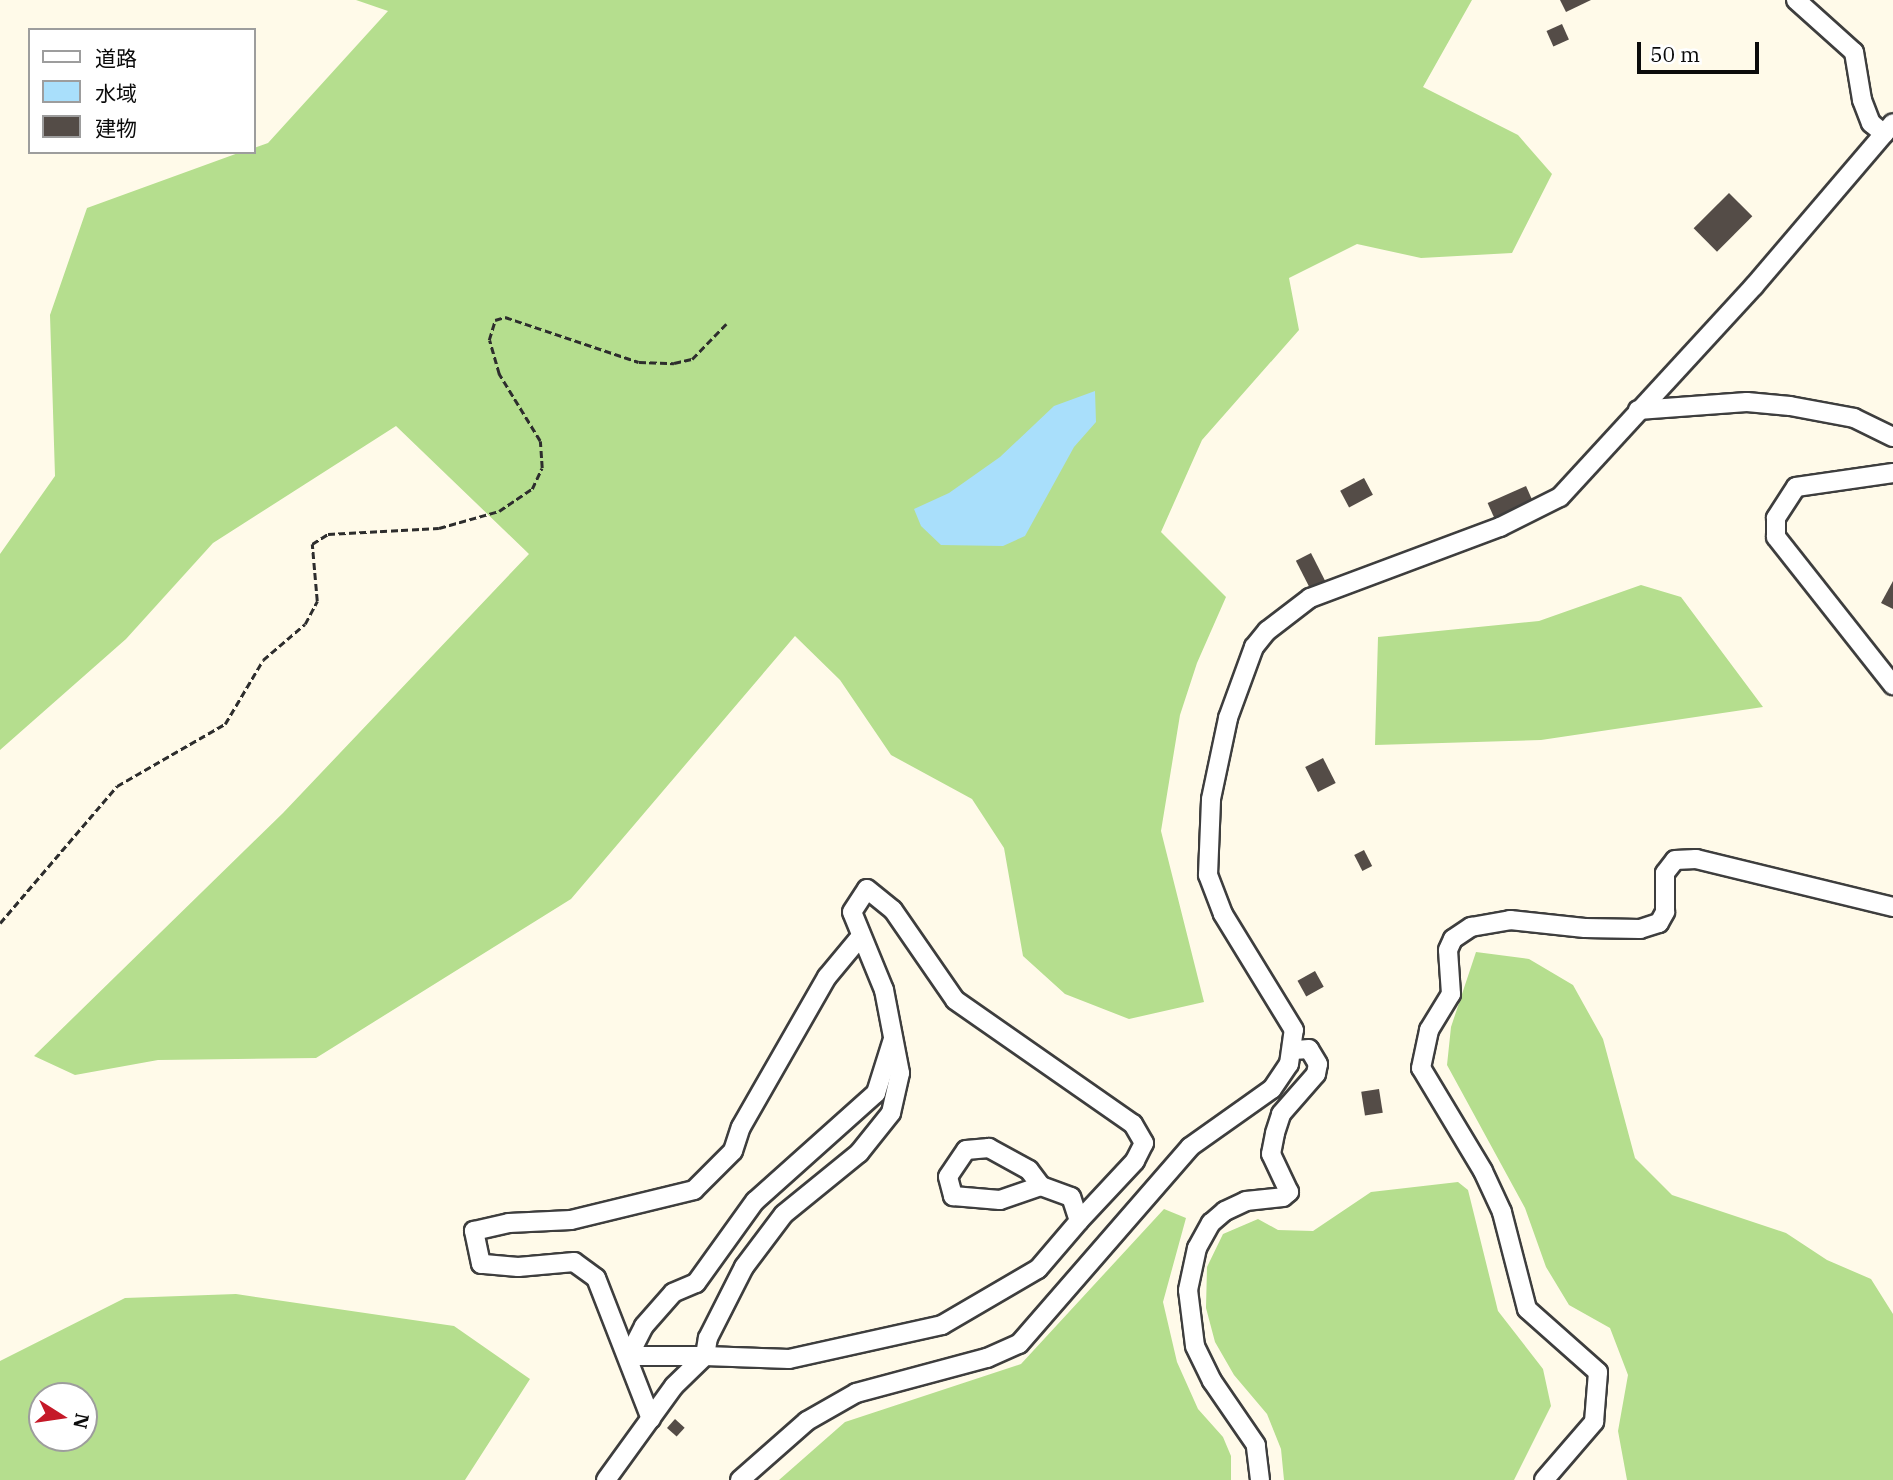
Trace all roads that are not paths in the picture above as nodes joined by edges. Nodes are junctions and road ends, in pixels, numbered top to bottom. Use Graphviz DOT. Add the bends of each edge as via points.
graph roads {
  1 [pos="1796,0"];
  2 [pos="1889,129"];
  3 [pos="1638,410"];
  4 [pos="1893,437"];
  5 [pos="1893,473"];
  6 [pos="1893,685"];
  7 [pos="1893,907"];
  8 [pos="861,936"];
  9 [pos="893,1039"];
  10 [pos="1293,1050"];
  11 [pos="1041,1186"];
  12 [pos="1079,1221"];
  13 [pos="629,1356"];
  14 [pos="705,1356"];
  15 [pos="651,1419"];
  16 [pos="606,1480"];
  17 [pos="740,1480"];
  18 [pos="1260,1480"];
  19 [pos="1544,1480"];
  1 -- 2 [label="street" via="1854,52 1871,123"];
  2 -- 3 [label="street" via="1754,286"];
  3 -- 4 [label="street" via="1747,402 1790,406 1854,418"];
  3 -- 10 [label="street" via="1560,497 1500,527 1310,598 1254,647 1228,718 1211,799 1208,875 1223,914 1294,1030"];
  5 -- 6 [label="street" via="1796,487 1776,518 1776,537 1792,561"];
  7 -- 19 [label="street" via="1696,859 1675,860 1665,873 1665,912 1659,923 1640,929 1585,928 1510,920 1471,927 1453,939 1448,950 1451,994 1429,1030 1421,1068 1483,1171 1502,1212 1527,1309 1598,1371 1594,1422"];
  8 -- 9 [label="street" via="884,990"];
  8 -- 12 [label="street" via="852,912 867,889 894,910 955,1000 1133,1124 1144,1143 1135,1161"];
  8 -- 13 [label="street" via="827,977 741,1127 733,1151 694,1190 571,1220 509,1223 474,1231 481,1264 518,1267 574,1262 596,1278"];
  9 -- 13 [label="street" via="876,1093 755,1201 696,1283 673,1293 644,1326"];
  9 -- 14 [label="street" via="900,1073 891,1113 859,1153 784,1214 744,1268 708,1338"];
  10 -- 17 [label="street" via="1272,1088 1190,1147 1019,1343 987,1358 856,1393 807,1421"];
  10 -- 18 [label="street" via="1309,1049 1318,1064 1316,1074 1281,1114 1270,1154 1289,1192 1283,1197 1246,1201 1211,1223 1197,1248 1188,1290 1195,1346 1212,1381 1256,1445"];
  11 -- 11 [label="street" via="1000,1200 953,1196 948,1177 966,1150 989,1147 1029,1170"];
  11 -- 12 [label="street" via="1071,1197"];
  12 -- 14 [label="street" via="1038,1269 942,1325 789,1359"];
  13 -- 14 [label="street"];
  13 -- 15 [label="street"];
  14 -- 15 [label="street" via="674,1386"];
  15 -- 16 [label="street"];
}
